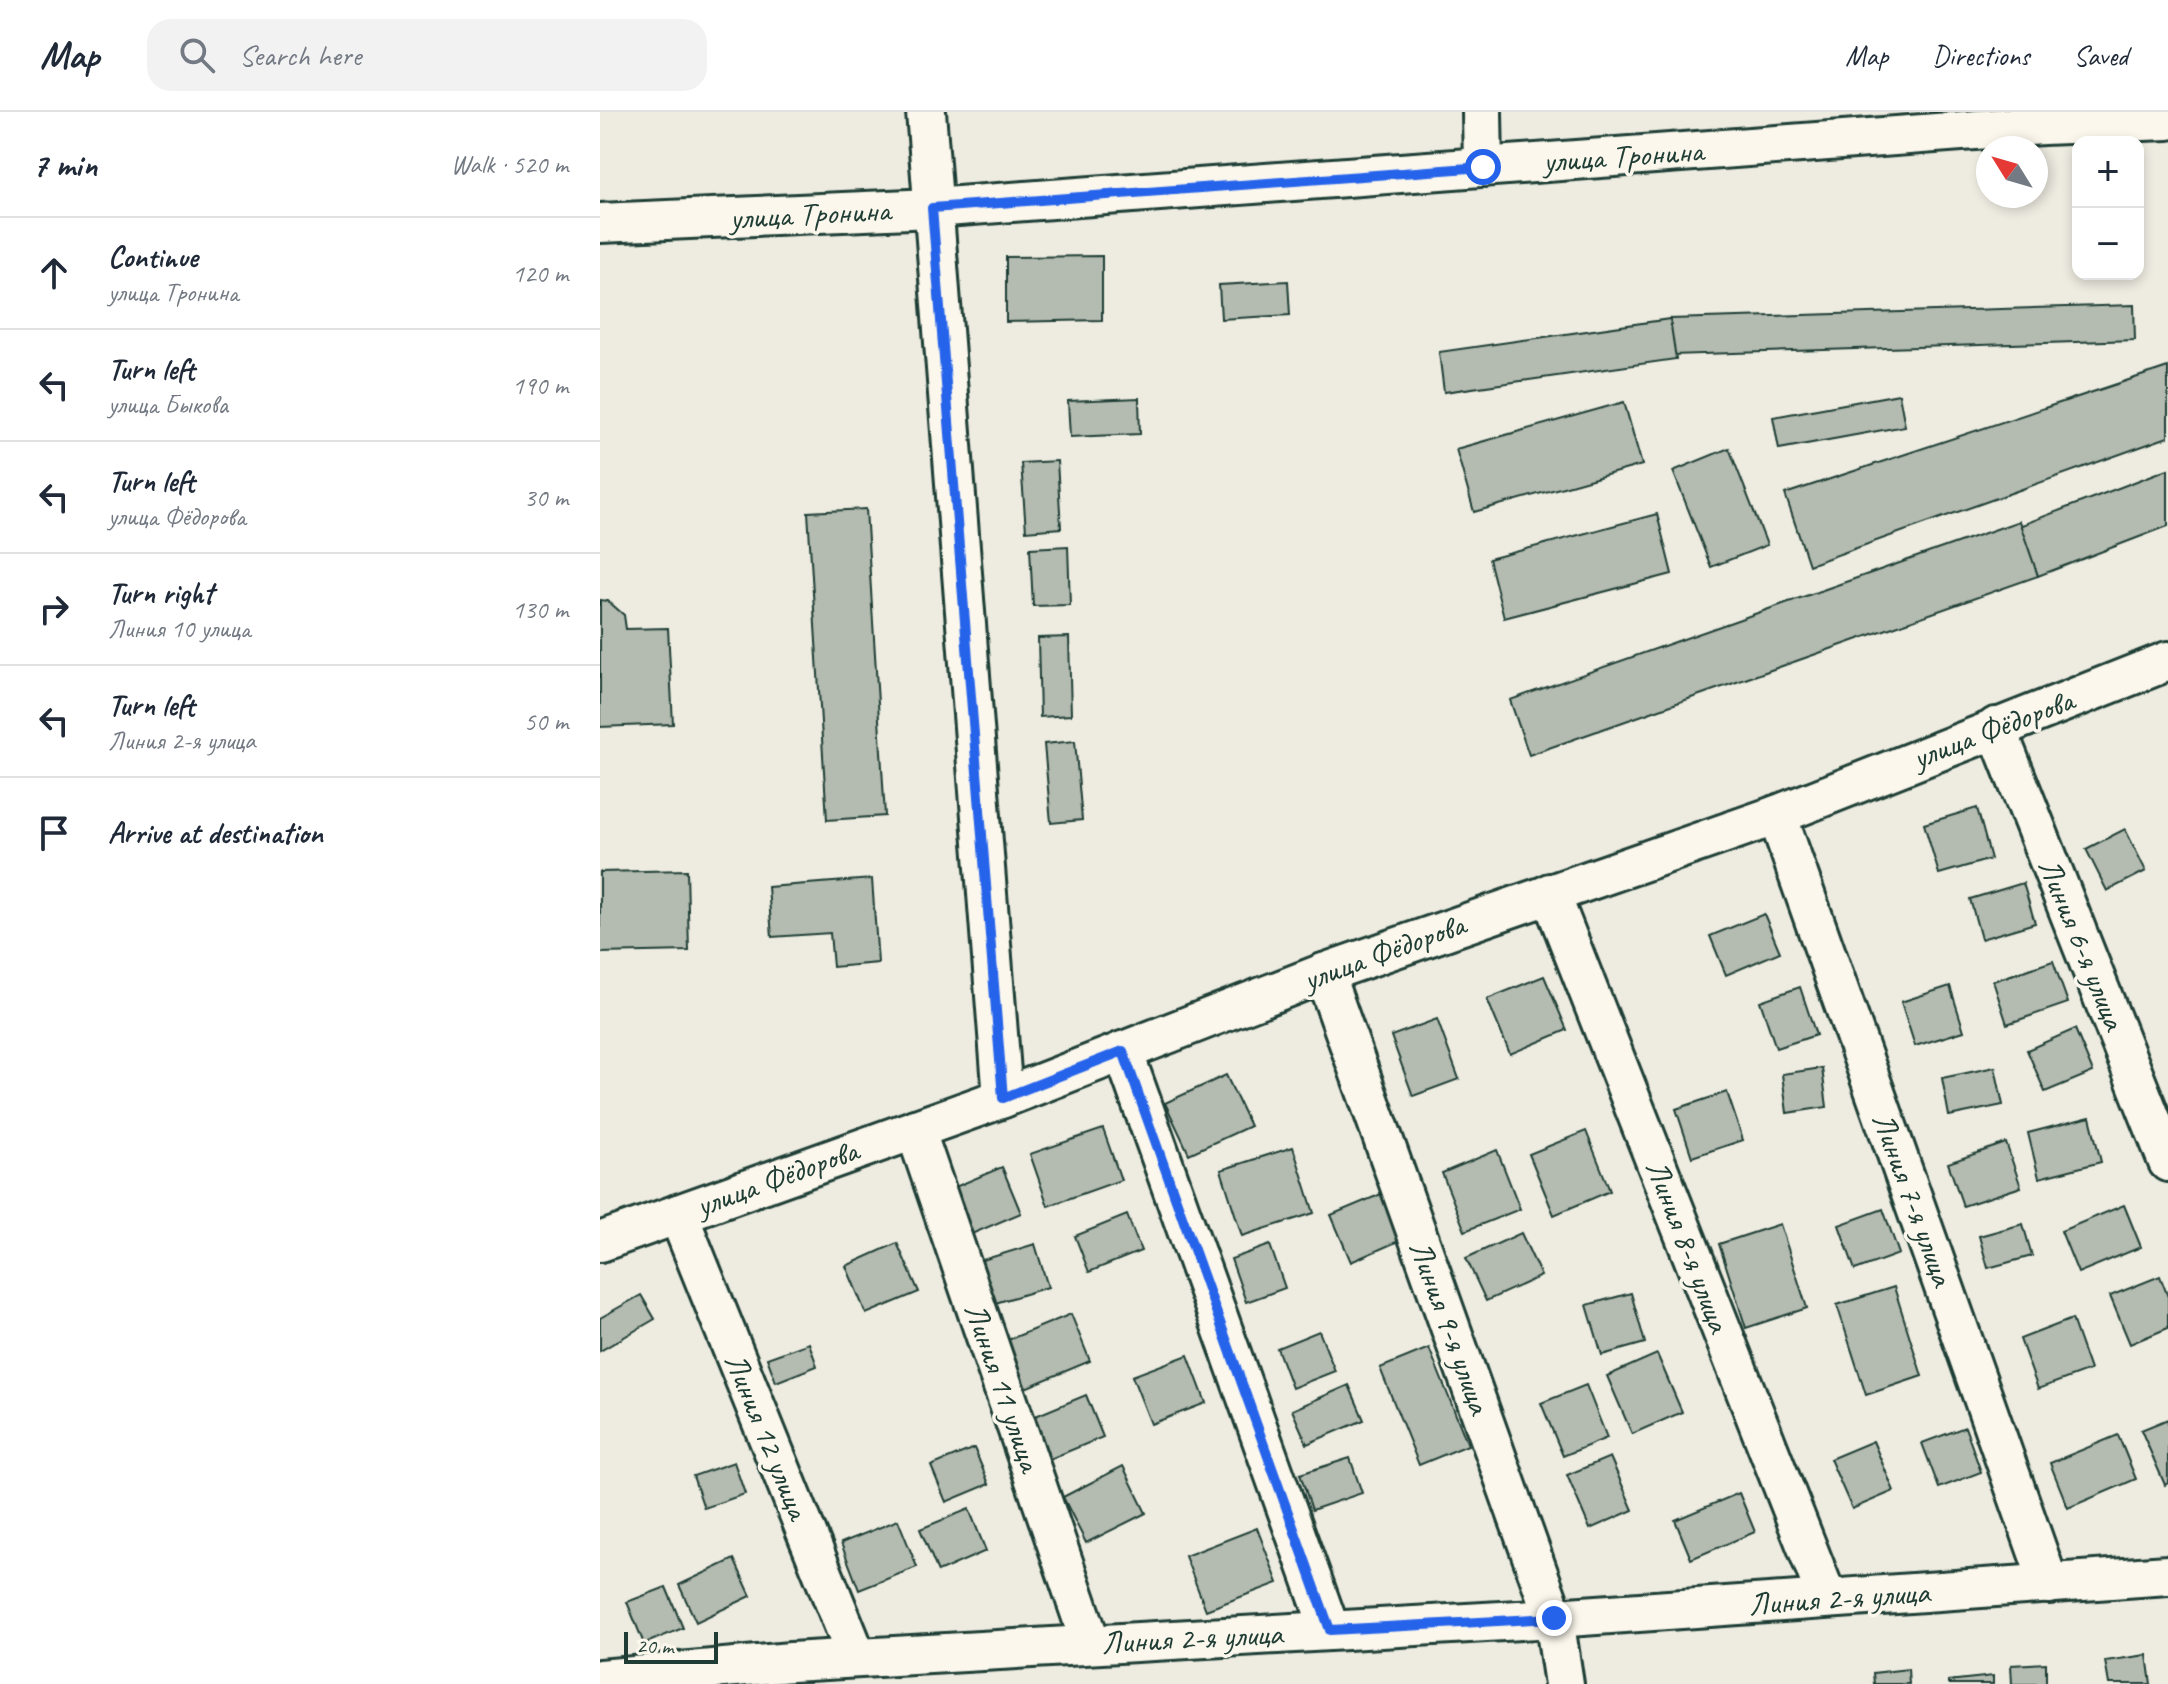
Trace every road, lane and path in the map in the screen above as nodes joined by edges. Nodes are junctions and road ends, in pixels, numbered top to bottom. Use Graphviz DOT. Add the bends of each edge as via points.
graph roads {
  1 [pos="926,112"];
  2 [pos="1482,112"];
  3 [pos="2043,118"];
  4 [pos="2168,120"];
  5 [pos="1483,167"];
  6 [pos="932,208"];
  7 [pos="600,223"];
  8 [pos="2168,661"];
  9 [pos="1996,727"];
  10 [pos="1777,815"];
  11 [pos="1550,893"];
  12 [pos="1324,973"];
  13 [pos="1123,1051"];
  14 [pos="1003,1098"];
  15 [pos="915,1129"];
  16 [pos="2168,1162"];
  17 [pos="678,1214"];
  18 [pos="600,1242"];
  19 [pos="2168,1575"];
  20 [pos="2049,1584"];
  21 [pos="1827,1598"];
  22 [pos="1554,1618"];
  23 [pos="1330,1630"];
  24 [pos="1091,1644"];
  25 [pos="857,1658"];
  26 [pos="600,1679"];
  27 [pos="1564,1684"];
  1 -- 6 [label="street"];
  2 -- 5 [label="street"];
  3 -- 4 [label="street, улица Тронина"];
  3 -- 5 [label="street, улица Тронина"];
  5 -- 6 [label="street, улица Тронина"];
  6 -- 7 [label="street, улица Тронина"];
  6 -- 14 [label="street"];
  8 -- 9 [label="street, улица Фёдорова"];
  9 -- 10 [label="street, улица Фёдорова"];
  9 -- 16 [label="street, Линия 6-я улица"];
  10 -- 11 [label="street, улица Фёдорова"];
  10 -- 20 [label="street, Линия 7-я улица"];
  11 -- 12 [label="street, улица Фёдорова"];
  11 -- 21 [label="street, Линия 8-я улица"];
  12 -- 13 [label="street, улица Фёдорова"];
  12 -- 22 [label="street, Линия 9-я улица"];
  13 -- 14 [label="street, улица Фёдорова"];
  13 -- 23 [label="street"];
  14 -- 15 [label="street, улица Фёдорова"];
  15 -- 17 [label="street, улица Фёдорова"];
  15 -- 24 [label="street, Линия 11 улица"];
  17 -- 18 [label="street, улица Фёдорова"];
  17 -- 25 [label="street, Линия 12 улица"];
  19 -- 20 [label="street, Линия 2-я улица"];
  20 -- 21 [label="street, Линия 2-я улица"];
  21 -- 22 [label="street, Линия 2-я улица"];
  22 -- 23 [label="street, Линия 2-я улица"];
  22 -- 27 [label="street, Линия 9-я улица"];
  23 -- 24 [label="street, Линия 2-я улица"];
  24 -- 25 [label="street, Линия 2-я улица"];
  25 -- 26 [label="street, Линия 2-я улица"];
}
